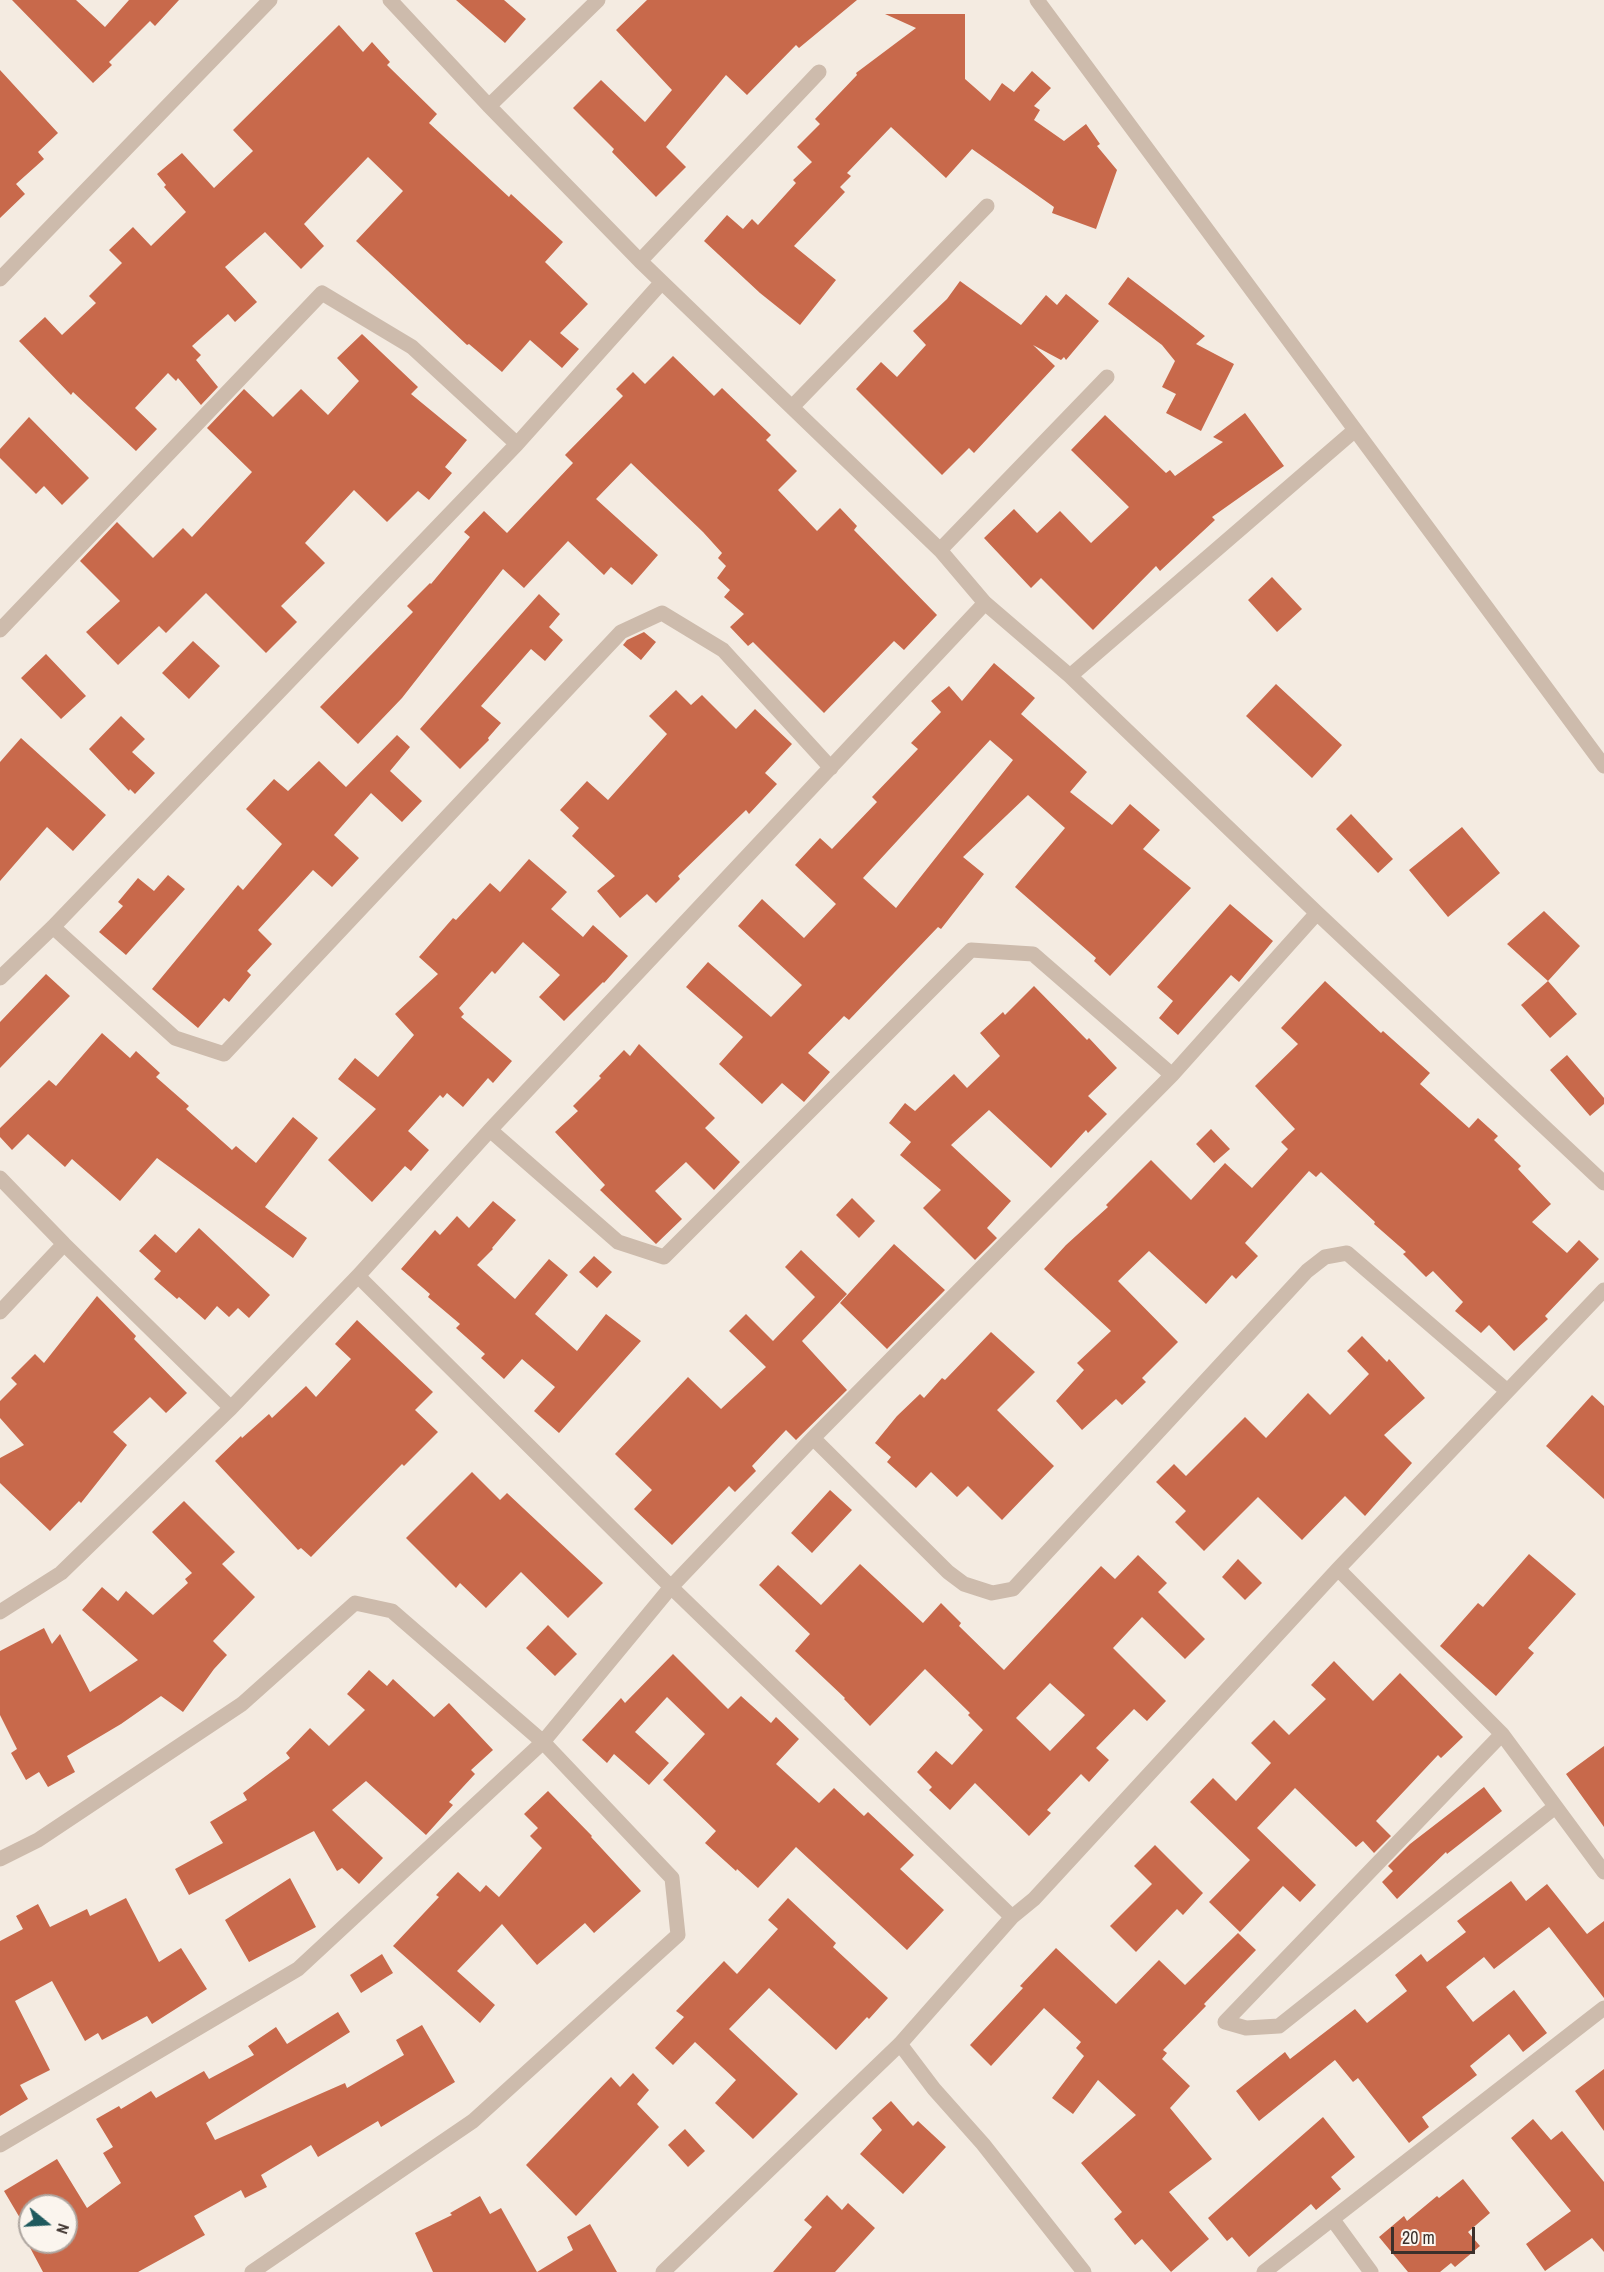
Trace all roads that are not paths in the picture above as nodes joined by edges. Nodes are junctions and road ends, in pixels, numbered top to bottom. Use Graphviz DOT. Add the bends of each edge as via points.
graph roads {
  1 [pos="270,0"];
  2 [pos="390,0"];
  3 [pos="598,0"];
  4 [pos="1037,0"];
  5 [pos="819,72"];
  6 [pos="489,106"];
  7 [pos="987,206"];
  8 [pos="640,261"];
  9 [pos="0,279"];
  10 [pos="662,282"];
  11 [pos="1107,377"];
  12 [pos="792,407"];
  13 [pos="1355,430"];
  14 [pos="518,444"];
  15 [pos="940,550"];
  16 [pos="985,603"];
  17 [pos="0,630"];
  18 [pos="1070,676"];
  19 [pos="1604,766"];
  20 [pos="831,768"];
  21 [pos="1317,914"];
  22 [pos="53,927"];
  23 [pos="0,978"];
  24 [pos="1172,1075"];
  25 [pos="490,1130"];
  26 [pos="0,1178"];
  27 [pos="1604,1183"];
  28 [pos="64,1244"];
  29 [pos="358,1276"];
  30 [pos="1604,1290"];
  31 [pos="0,1312"];
  32 [pos="1506,1390"];
  33 [pos="231,1408"];
  34 [pos="813,1438"];
  35 [pos="1338,1569"];
  36 [pos="671,1587"];
  37 [pos="0,1612"];
  38 [pos="1502,1734"];
  39 [pos="543,1742"];
  40 [pos="1555,1807"];
  41 [pos="0,1859"];
  42 [pos="1604,1872"];
  43 [pos="1011,1917"];
  44 [pos="1604,2008"];
  45 [pos="900,2044"];
  46 [pos="0,2145"];
  47 [pos="1333,2220"];
  48 [pos="252,2272"];
  49 [pos="663,2272"];
  50 [pos="1084,2272"];
  51 [pos="1264,2272"];
  52 [pos="1371,2272"];
  1 -- 9 [label="street"];
  2 -- 6 [label="street"];
  3 -- 6 [label="street"];
  4 -- 13 [label="street"];
  5 -- 8 [label="street"];
  6 -- 8 [label="street"];
  7 -- 12 [label="street"];
  8 -- 10 [label="street"];
  10 -- 12 [label="street"];
  10 -- 14 [label="street"];
  11 -- 15 [label="street"];
  12 -- 15 [label="street"];
  13 -- 18 [label="street"];
  13 -- 19 [label="street"];
  14 -- 17 [label="street" via="412,346 322,293"];
  14 -- 22 [label="street"];
  15 -- 16 [label="street"];
  16 -- 18 [label="street"];
  16 -- 20 [label="street"];
  18 -- 21 [label="street"];
  20 -- 22 [label="street" via="723,650 662,613 621,632 224,1054 175,1038"];
  20 -- 25 [label="street"];
  21 -- 24 [label="street"];
  21 -- 27 [label="street"];
  22 -- 23 [label="street"];
  24 -- 25 [label="street" via="1033,954 971,950 664,1257 618,1242"];
  24 -- 34 [label="street"];
  25 -- 29 [label="street"];
  26 -- 28 [label="street"];
  28 -- 31 [label="street"];
  28 -- 33 [label="street"];
  29 -- 33 [label="street"];
  29 -- 36 [label="street"];
  30 -- 32 [label="street"];
  32 -- 34 [label="street" via="1347,1253 1325,1257 1306,1271 1013,1588 992,1593 964,1584 948,1572"];
  32 -- 35 [label="street"];
  33 -- 37 [label="street" via="61,1573"];
  34 -- 36 [label="street"];
  35 -- 38 [label="street"];
  35 -- 43 [label="street" via="1034,1899"];
  36 -- 39 [label="street"];
  36 -- 43 [label="street"];
  38 -- 40 [label="street"];
  38 -- 40 [label="street" via="1225,2022 1246,2028 1279,2026"];
  39 -- 41 [label="street" via="392,1611 355,1603 242,1704 38,1840"];
  39 -- 46 [label="street" via="298,1969"];
  39 -- 48 [label="street" via="672,1878 678,1935 473,2121"];
  40 -- 42 [label="street"];
  43 -- 45 [label="street"];
  44 -- 47 [label="street"];
  45 -- 49 [label="street"];
  45 -- 50 [label="street"];
  47 -- 51 [label="street"];
  47 -- 52 [label="street"];
}
